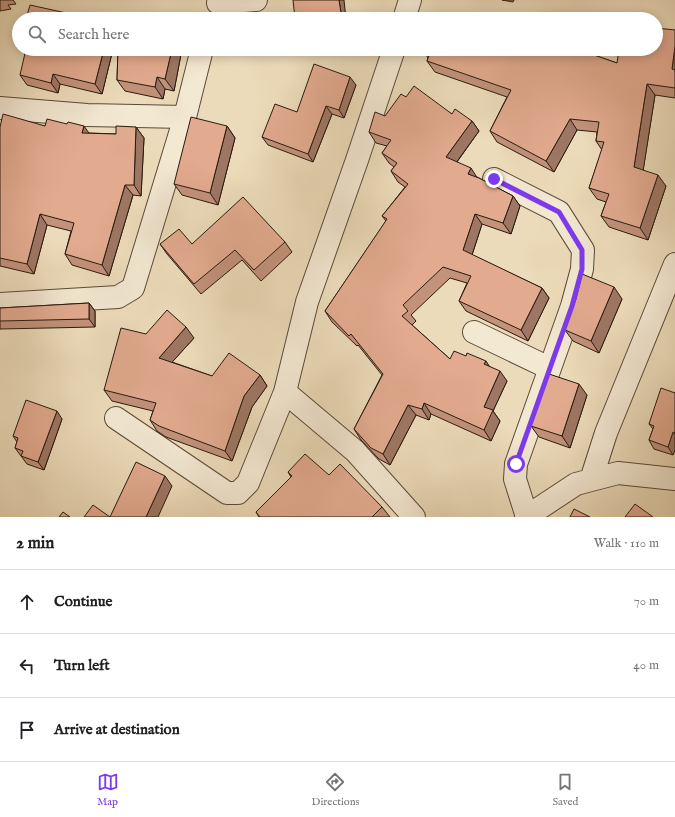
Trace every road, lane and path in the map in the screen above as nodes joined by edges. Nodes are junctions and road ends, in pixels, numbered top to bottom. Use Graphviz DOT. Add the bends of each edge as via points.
graph roads {
  1 [pos="256,0"];
  2 [pos="410,0"];
  3 [pos="216,7"];
  4 [pos="406,12"];
  5 [pos="200,56"];
  6 [pos="392,56"];
  7 [pos="0,108"];
  8 [pos="185,118"];
  9 [pos="494,179"];
  10 [pos="675,264"];
  11 [pos="0,304"];
  12 [pos="474,332"];
  13 [pos="549,368"];
  14 [pos="285,392"];
  15 [pos="116,418"];
  16 [pos="675,479"];
  17 [pos="591,480"];
  18 [pos="414,517"];
  19 [pos="526,517"];
  1 -- 3 [label="street"];
  2 -- 4 [label="street"];
  5 -- 8 [label="street"];
  6 -- 14 [label="street" via="307,302"];
  7 -- 8 [label="street" via="86,115"];
  8 -- 11 [label="street" via="132,288 118,297"];
  9 -- 13 [label="street" via="559,212 582,250 582,269 572,306"];
  10 -- 17 [label="street" via="606,433"];
  12 -- 13 [label="street"];
  13 -- 19 [label="street" via="516,464 515,479"];
  14 -- 15 [label="street" via="248,483 238,493 227,493"];
  14 -- 18 [label="street" via="355,451"];
  16 -- 17 [label="street" via="618,473"];
  17 -- 19 [label="street" via="576,484"];
}
